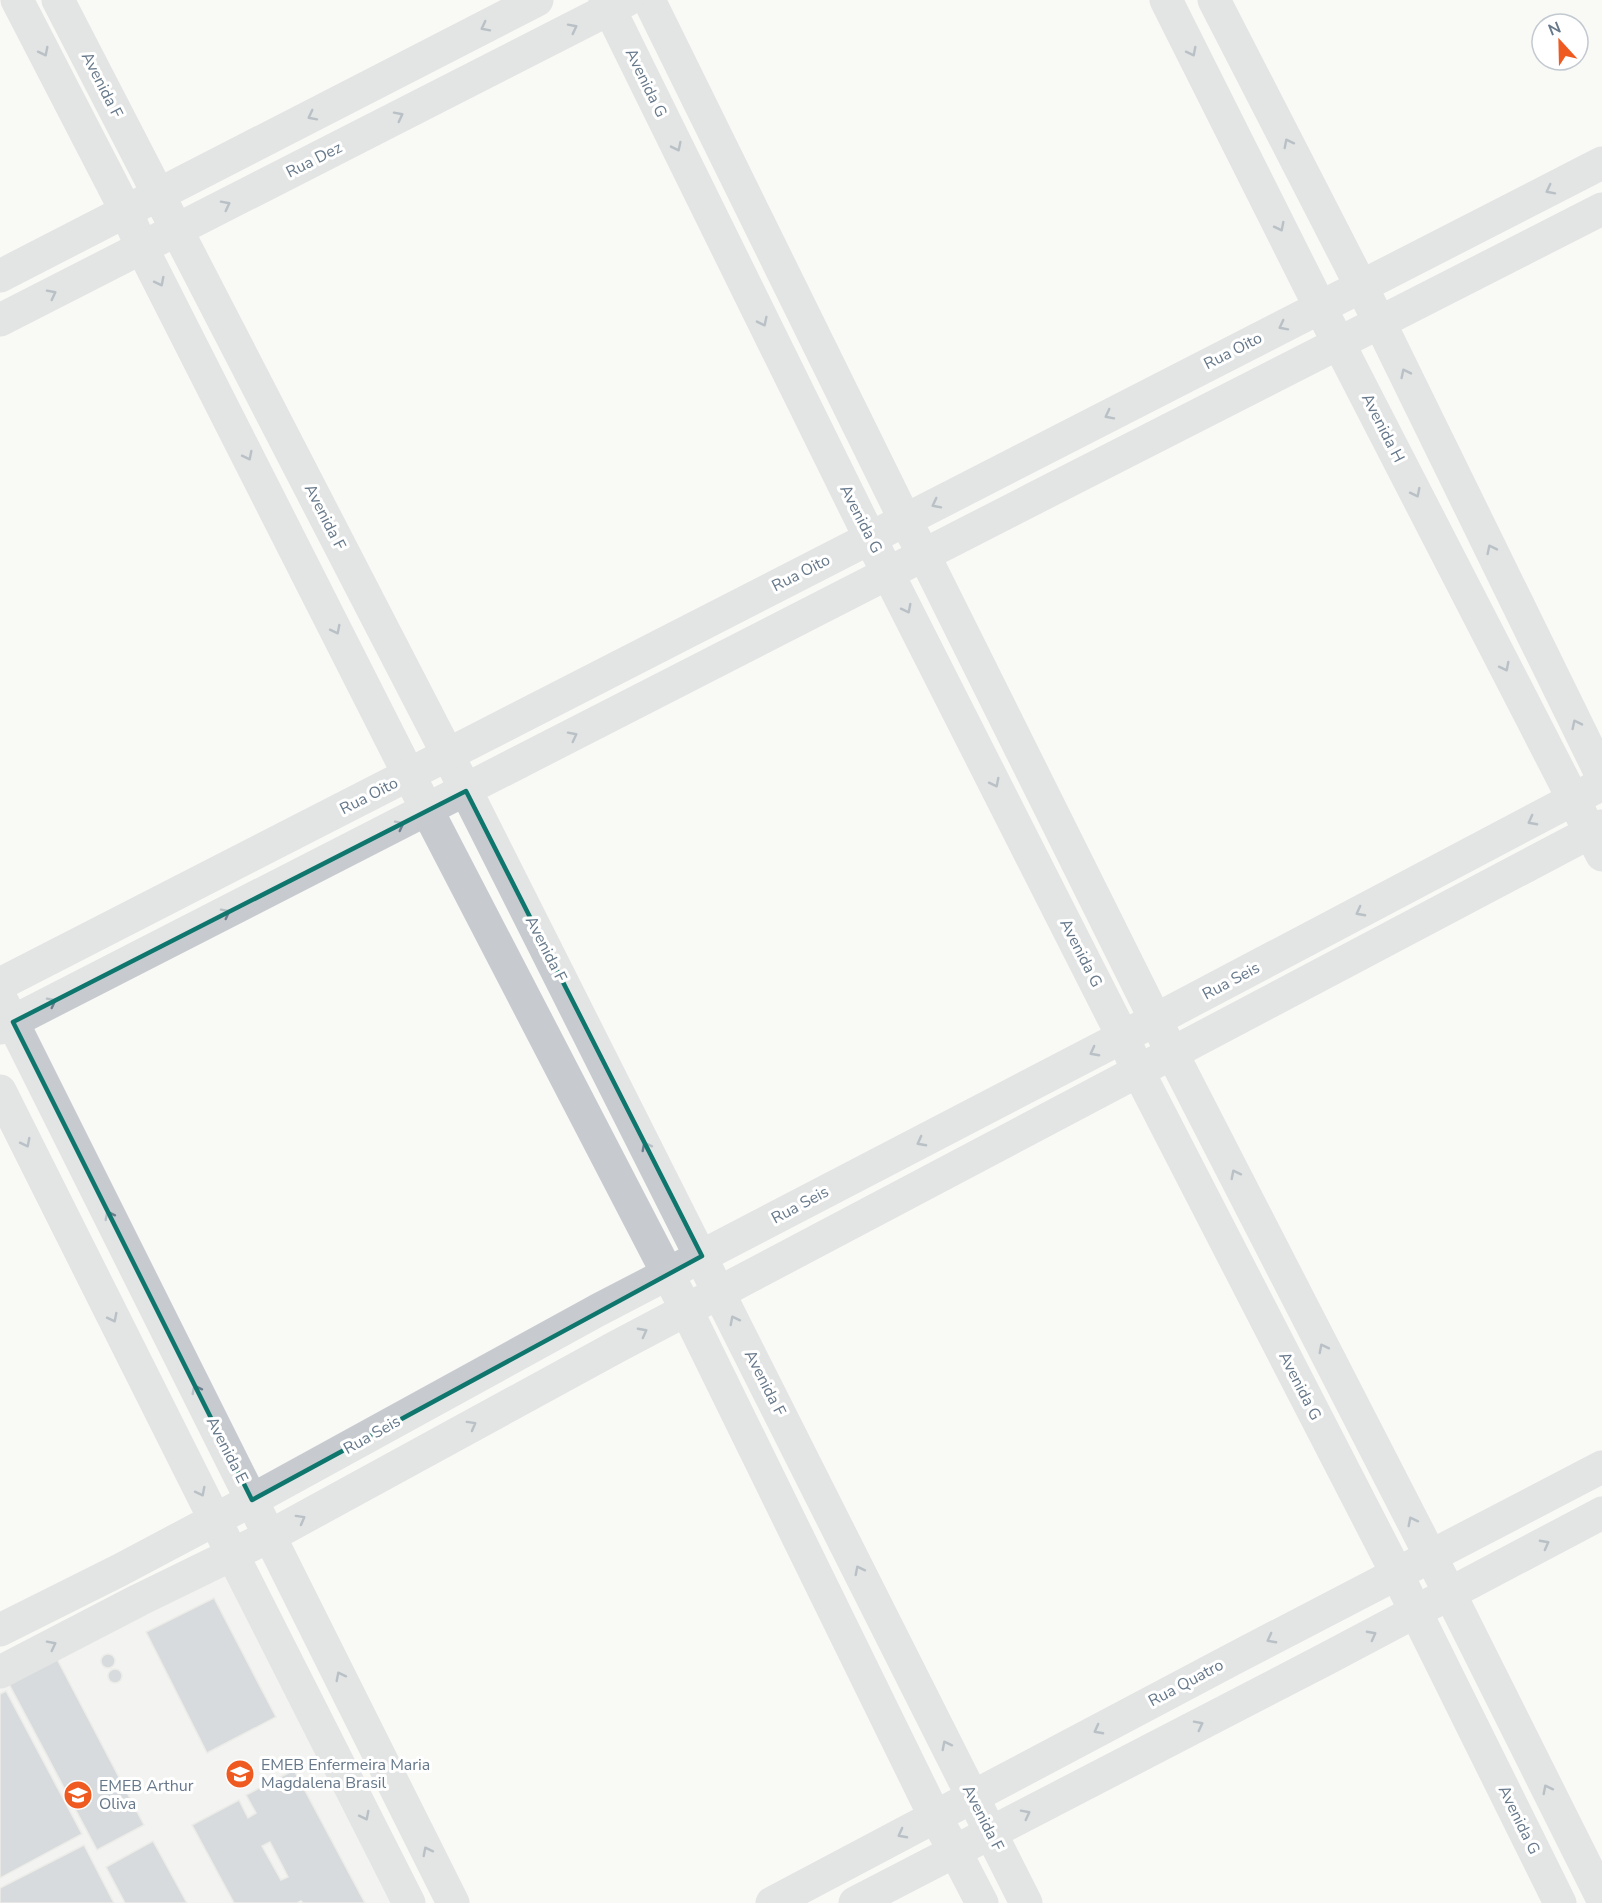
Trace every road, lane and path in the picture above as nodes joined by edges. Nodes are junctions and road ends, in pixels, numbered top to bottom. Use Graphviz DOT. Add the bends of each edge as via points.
graph roads {
  1 [pos="17,0"];
  2 [pos="58,0"];
  3 [pos="537,0"];
  4 [pos="649,0"];
  5 [pos="1166,0"];
  6 [pos="1214,0"];
  7 [pos="614,3"];
  8 [pos="1602,163"];
  9 [pos="158,195"];
  10 [pos="1602,209"];
  11 [pos="126,212"];
  12 [pos="176,231"];
  13 [pos="142,248"];
  14 [pos="0,276"];
  15 [pos="1361,286"];
  16 [pos="1320,307"];
  17 [pos="0,320"];
  18 [pos="1380,323"];
  19 [pos="1340,343"];
  20 [pos="905,520"];
  21 [pos="870,538"];
  22 [pos="924,555"];
  23 [pos="889,573"];
  24 [pos="448,755"];
  25 [pos="409,775"];
  26 [pos="1602,776"];
  27 [pos="1602,784"];
  28 [pos="466,791"];
  29 [pos="1572,799"];
  30 [pos="428,810"];
  31 [pos="1598,838"];
  32 [pos="0,984"];
  33 [pos="4,1016"];
  34 [pos="1157,1019"];
  35 [pos="1123,1037"];
  36 [pos="1172,1053"];
  37 [pos="1138,1071"];
  38 [pos="0,1091"];
  39 [pos="702,1256"];
  40 [pos="668,1274"];
  41 [pos="720,1292"];
  42 [pos="686,1309"];
  43 [pos="1602,1467"];
  44 [pos="252,1500"];
  45 [pos="1602,1513"];
  46 [pos="215,1520"];
  47 [pos="270,1536"];
  48 [pos="233,1555"];
  49 [pos="1430,1556"];
  50 [pos="1397,1574"];
  51 [pos="1450,1594"];
  52 [pos="1416,1612"];
  53 [pos="1304,1622"];
  54 [pos="0,1630"];
  55 [pos="1326,1659"];
  56 [pos="0,1672"];
  57 [pos="972,1797"];
  58 [pos="935,1817"];
  59 [pos="1562,1818"];
  60 [pos="991,1832"];
  61 [pos="1529,1840"];
  62 [pos="955,1851"];
  63 [pos="1602,1898"];
  64 [pos="409,1903"];
  65 [pos="453,1903"];
  66 [pos="772,1903"];
  67 [pos="855,1903"];
  68 [pos="982,1903"];
  69 [pos="1026,1903"];
  70 [pos="1560,1903"];
  1 -- 11 [label="street, one-way"];
  2 -- 9 [label="street, Avenida F"];
  3 -- 9 [label="street, one-way"];
  4 -- 20 [label="street"];
  5 -- 16 [label="street, Avenida H, one-way"];
  15 -- 6 [label="street, one-way"];
  12 -- 7 [label="street, Rua Dez, one-way"];
  7 -- 21 [label="street, Avenida G, one-way"];
  8 -- 15 [label="street, Rua Oito, one-way"];
  9 -- 11 [label="street"];
  9 -- 12 [label="street, Avenida F"];
  10 -- 18 [label="street"];
  11 -- 13 [label="street"];
  11 -- 14 [label="street"];
  12 -- 13 [label="street, Rua Dez"];
  12 -- 24 [label="street, Avenida F"];
  17 -- 13 [label="street, Rua Dez, one-way"];
  13 -- 25 [label="street, one-way"];
  15 -- 16 [label="street, Rua Oito"];
  15 -- 18 [label="street"];
  16 -- 19 [label="street, Avenida H"];
  16 -- 20 [label="street, Rua Oito, one-way"];
  18 -- 19 [label="street"];
  26 -- 18 [label="street, one-way"];
  19 -- 22 [label="street"];
  19 -- 29 [label="street, Avenida H, one-way"];
  20 -- 21 [label="street, Rua Oito"];
  20 -- 22 [label="street"];
  21 -- 23 [label="street, Avenida G"];
  21 -- 24 [label="street, Rua Oito"];
  22 -- 23 [label="street"];
  22 -- 34 [label="street"];
  28 -- 23 [label="street, one-way"];
  23 -- 35 [label="street, Avenida G, one-way"];
  24 -- 25 [label="street, Rua Oito"];
  24 -- 28 [label="street, Avenida F"];
  25 -- 30 [label="street"];
  25 -- 32 [label="street, Rua Oito"];
  27 -- 29 [label="street, Rua Seis"];
  28 -- 30 [label="street"];
  39 -- 28 [label="street, Avenida F, one-way"];
  29 -- 31 [label="street, Avenida H"];
  29 -- 34 [label="street, Rua Seis, one-way"];
  33 -- 30 [label="street, one-way"];
  30 -- 40 [label="street"];
  31 -- 36 [label="street"];
  44 -- 33 [label="street, Avenida E, one-way"];
  34 -- 35 [label="street, Rua Seis"];
  34 -- 36 [label="street"];
  35 -- 37 [label="street, Avenida G"];
  35 -- 39 [label="street, Rua Seis, one-way"];
  36 -- 37 [label="street"];
  49 -- 36 [label="street, one-way"];
  37 -- 41 [label="street"];
  37 -- 50 [label="street, Avenida G"];
  38 -- 46 [label="street, one-way"];
  39 -- 40 [label="street, Rua Seis"];
  39 -- 41 [label="street, Avenida F"];
  40 -- 42 [label="street"];
  40 -- 44 [label="street, Rua Seis"];
  41 -- 42 [label="street"];
  57 -- 41 [label="street, Avenida F, one-way"];
  47 -- 42 [label="street, one-way"];
  42 -- 58 [label="street"];
  43 -- 49 [label="street, Rua Quatro"];
  44 -- 46 [label="street, Rua Seis"];
  44 -- 47 [label="street, Avenida E"];
  51 -- 45 [label="street, one-way"];
  46 -- 48 [label="street"];
  46 -- 54 [label="street, Rua Seis"];
  47 -- 48 [label="street"];
  65 -- 47 [label="street, Avenida E, one-way"];
  56 -- 48 [label="street, one-way"];
  48 -- 64 [label="street, one-way"];
  49 -- 50 [label="street, Rua Quatro"];
  49 -- 51 [label="street"];
  50 -- 52 [label="street, Avenida G"];
  50 -- 53 [label="street, Rua Quatro"];
  51 -- 52 [label="street"];
  59 -- 51 [label="street, one-way"];
  55 -- 52 [label="street, one-way"];
  52 -- 61 [label="street, Avenida G"];
  53 -- 55 [label="street"];
  53 -- 57 [label="street, Rua Quatro, one-way"];
  60 -- 55 [label="street, one-way"];
  57 -- 58 [label="street, Rua Quatro"];
  57 -- 60 [label="street, Avenida F"];
  58 -- 62 [label="street"];
  58 -- 66 [label="street, Rua Quatro, one-way"];
  59 -- 61 [label="street"];
  59 -- 63 [label="street"];
  60 -- 62 [label="street"];
  60 -- 69 [label="street, Avenida F"];
  61 -- 70 [label="street, Avenida G"];
  62 -- 67 [label="street"];
  62 -- 68 [label="street"];
}
